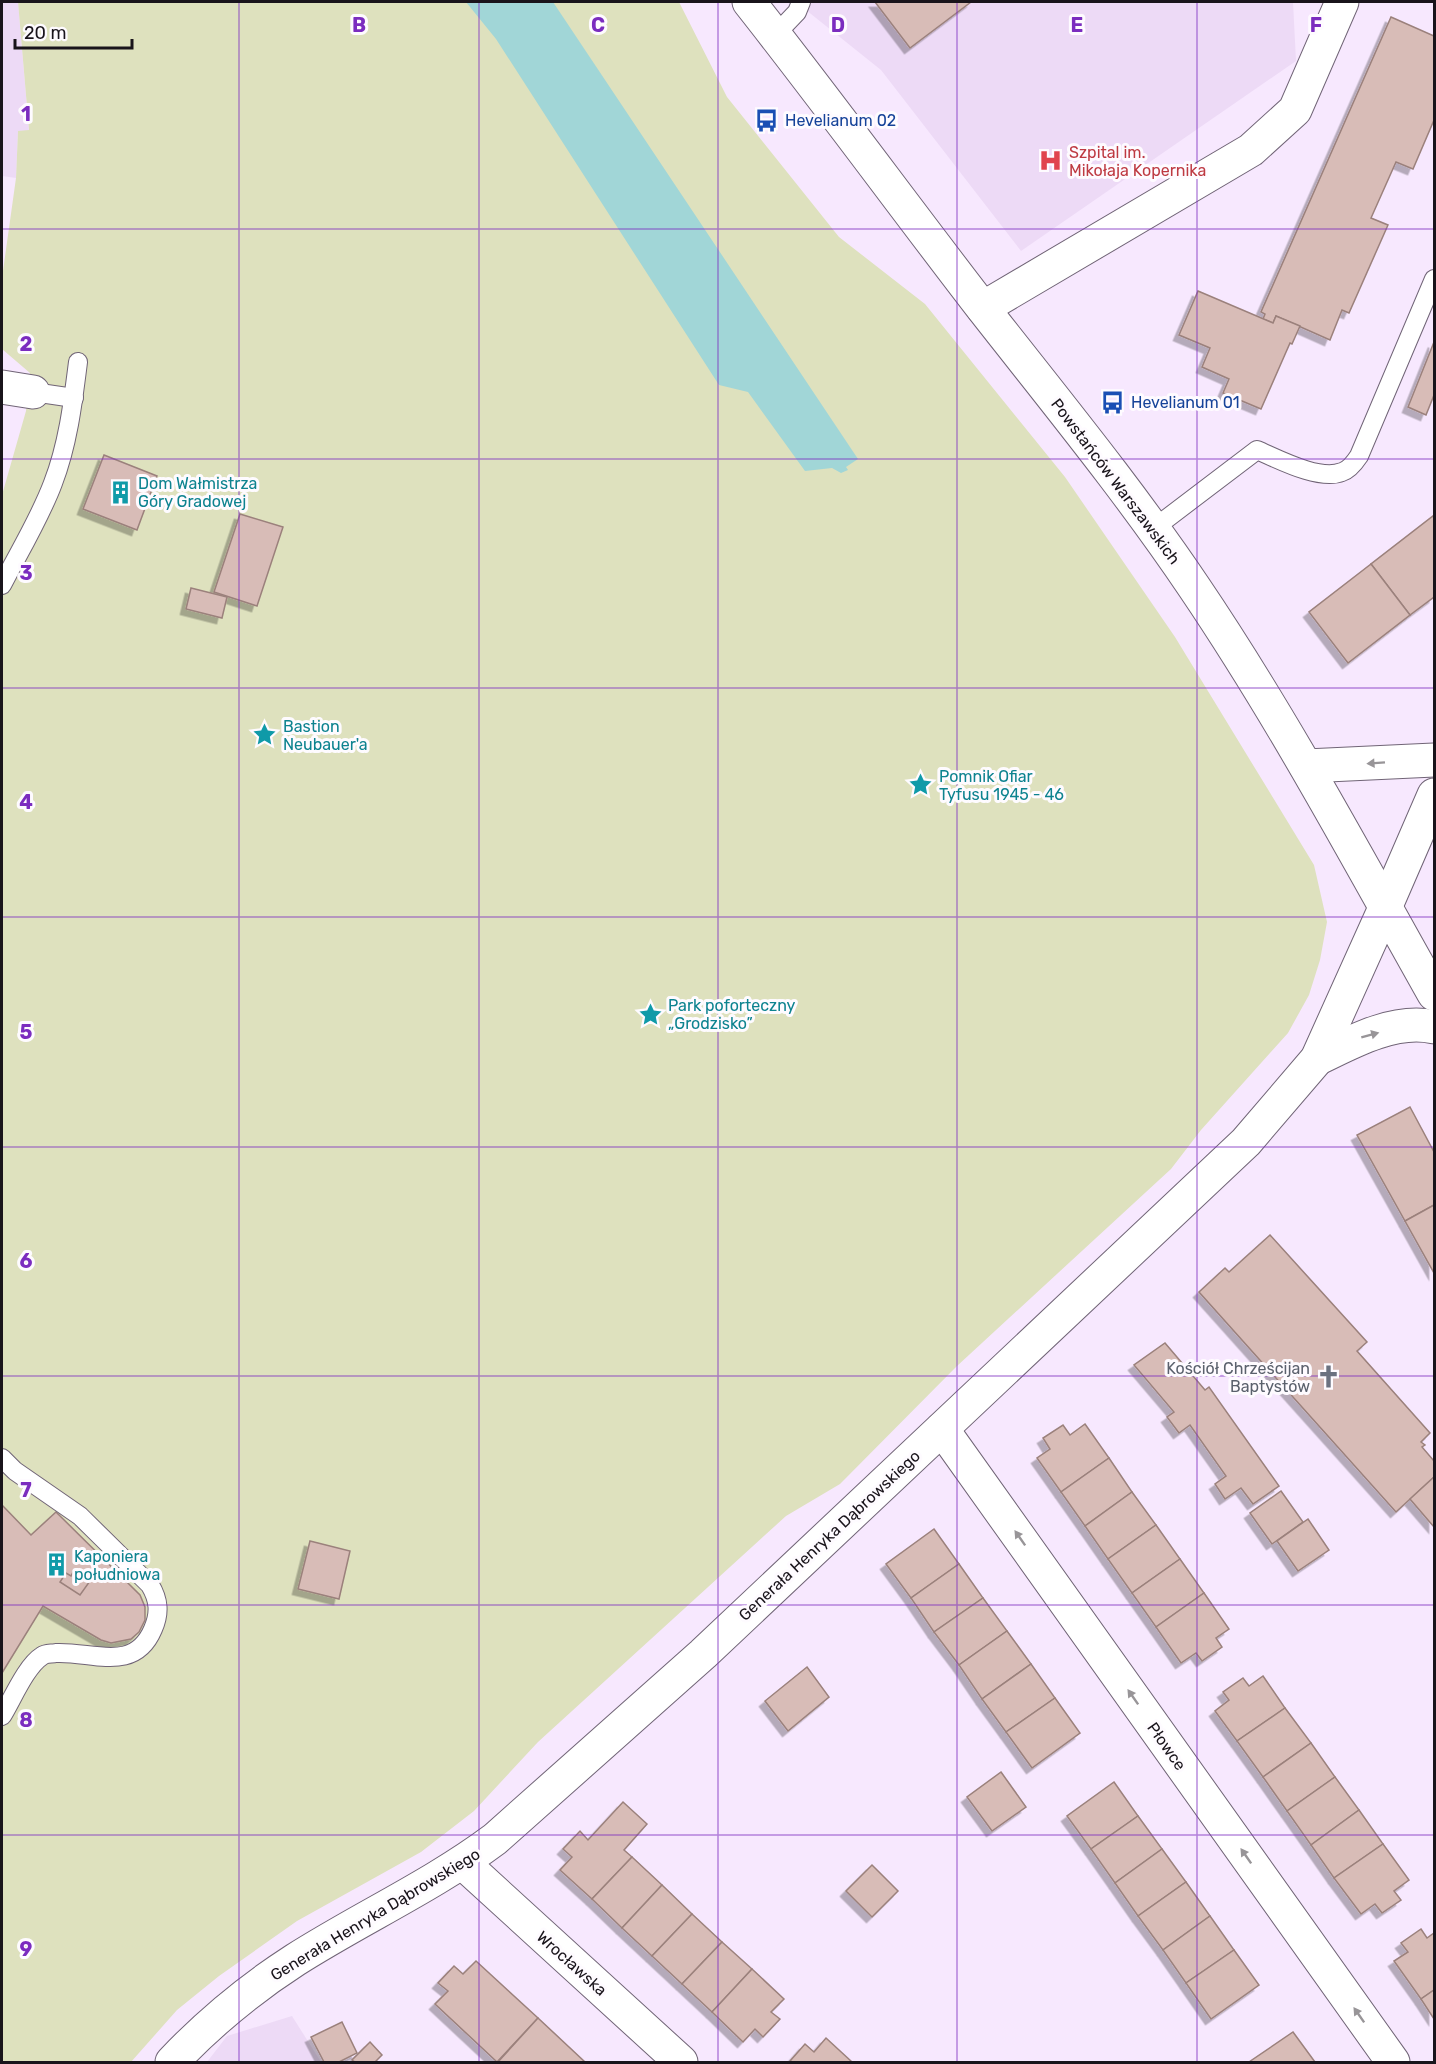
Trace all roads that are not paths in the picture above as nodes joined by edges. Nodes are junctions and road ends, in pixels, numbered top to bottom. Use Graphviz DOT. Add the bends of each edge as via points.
graph roads {
  1 [pos="749,2"];
  2 [pos="801,2"];
  3 [pos="1342,2"];
  4 [pos="775,35"];
  5 [pos="1434,279"];
  6 [pos="983,308"];
  7 [pos="78,362"];
  8 [pos="2,387"];
  9 [pos="33,392"];
  10 [pos="74,398"];
  11 [pos="1153,529"];
  12 [pos="2,585"];
  13 [pos="1434,760"];
  14 [pos="1306,766"];
  15 [pos="1434,795"];
  16 [pos="1385,908"];
  17 [pos="1434,994"];
  18 [pos="1434,1027"];
  19 [pos="1317,1059"];
  20 [pos="942,1429"];
  21 [pos="2,1458"];
  22 [pos="2,1716"];
  23 [pos="463,1863"];
  24 [pos="172,2062"];
  25 [pos="681,2062"];
  26 [pos="1393,2062"];
  1 -- 4 [label="street, Powstańców Warszawskich"];
  2 -- 4 [label="lane" via="797,12"];
  3 -- 6 [label="street" via="1294,110 1251,150"];
  4 -- 6 [label="street, Powstańców Warszawskich"];
  5 -- 11 [label="lane" via="1352,465 1342,472 1319,473 1257,450"];
  6 -- 11 [label="street, Powstańców Warszawskich"];
  7 -- 10 [label="lane"];
  8 -- 9 [label="street"];
  9 -- 10 [label="lane"];
  10 -- 12 [label="lane" via="52,484"];
  11 -- 14 [label="street, Powstańców Warszawskich" via="1194,586"];
  13 -- 14 [label="street, one-way"];
  14 -- 16 [label="street, Powstańców Warszawskich"];
  15 -- 16 [label="street, Generała Henryka Dąbrowskiego"];
  16 -- 17 [label="street, Powstańców Warszawskich"];
  16 -- 19 [label="street, Generała Henryka Dąbrowskiego"];
  19 -- 18 [label="street, one-way" via="1361,1037 1419,1023"];
  19 -- 20 [label="street, Generała Henryka Dąbrowskiego" via="1246,1142"];
  20 -- 23 [label="street, Generała Henryka Dąbrowskiego" via="703,1654"];
  26 -- 20 [label="street, Płowce, one-way"];
  21 -- 22 [label="lane" via="80,1516 150,1585 158,1607 148,1639 138,1650 126,1655 103,1659 45,1654 34,1662"];
  23 -- 24 [label="street, Generała Henryka Dąbrowskiego" via="295,1960 251,1990"];
  23 -- 25 [label="street, Wrocławska"];
}
